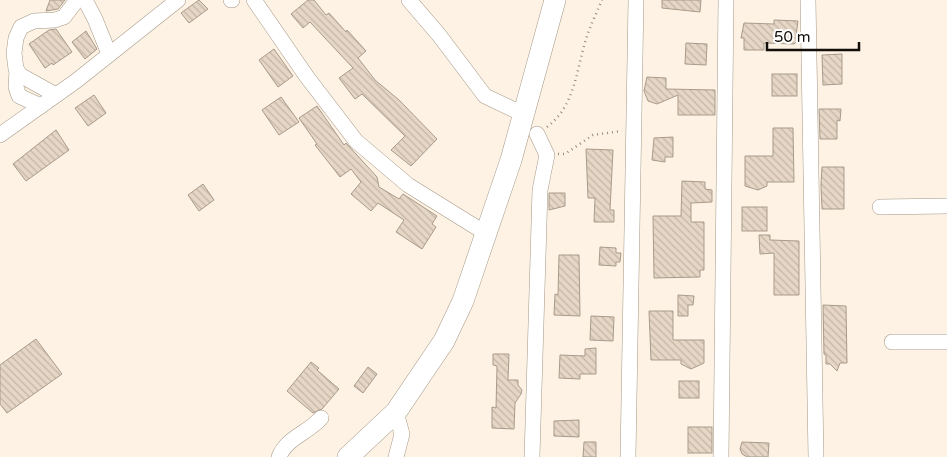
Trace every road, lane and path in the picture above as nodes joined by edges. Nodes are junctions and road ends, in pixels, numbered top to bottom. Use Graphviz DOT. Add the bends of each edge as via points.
graph roads {
  1 [pos="77,0"];
  2 [pos="85,0"];
  3 [pos="178,0"];
  4 [pos="254,0"];
  5 [pos="410,0"];
  6 [pos="555,0"];
  7 [pos="602,0"];
  8 [pos="636,0"];
  9 [pos="726,0"];
  10 [pos="808,0"];
  11 [pos="109,54"];
  12 [pos="17,70"];
  13 [pos="56,95"];
  14 [pos="41,106"];
  15 [pos="523,114"];
  16 [pos="633,130"];
  17 [pos="537,134"];
  18 [pos="0,135"];
  19 [pos="547,155"];
  20 [pos="947,206"];
  21 [pos="880,207"];
  22 [pos="487,234"];
  23 [pos="892,342"];
  24 [pos="947,342"];
  25 [pos="396,412"];
  26 [pos="321,418"];
  27 [pos="279,457"];
  28 [pos="348,457"];
  29 [pos="396,457"];
  30 [pos="532,457"];
  31 [pos="628,457"];
  32 [pos="721,457"];
  33 [pos="816,457"];
  1 -- 12 [label="street" via="64,17 34,21 22,27 14,53"];
  2 -- 11 [label="street"];
  3 -- 11 [label="street"];
  4 -- 22 [label="street" via="356,141 408,185"];
  5 -- 15 [label="street" via="485,96"];
  6 -- 15 [label="main road"];
  7 -- 17 [label="path" via="587,37 569,102 557,119"];
  8 -- 16 [label="street"];
  9 -- 32 [label="street"];
  10 -- 33 [label="street"];
  11 -- 13 [label="street"];
  12 -- 13 [label="street" via="32,83"];
  12 -- 14 [label="street" via="19,96"];
  13 -- 14 [label="street"];
  14 -- 18 [label="street"];
  15 -- 22 [label="main road"];
  16 -- 19 [label="path" via="593,135 566,154"];
  16 -- 31 [label="street"];
  17 -- 19 [label="street"];
  19 -- 30 [label="street" via="540,190"];
  20 -- 21 [label="street"];
  22 -- 25 [label="main road" via="464,301 444,341"];
  23 -- 24 [label="street"];
  25 -- 28 [label="main road"];
  25 -- 29 [label="street" via="402,434"];
  26 -- 27 [label="street" via="312,428 285,445"];
}
